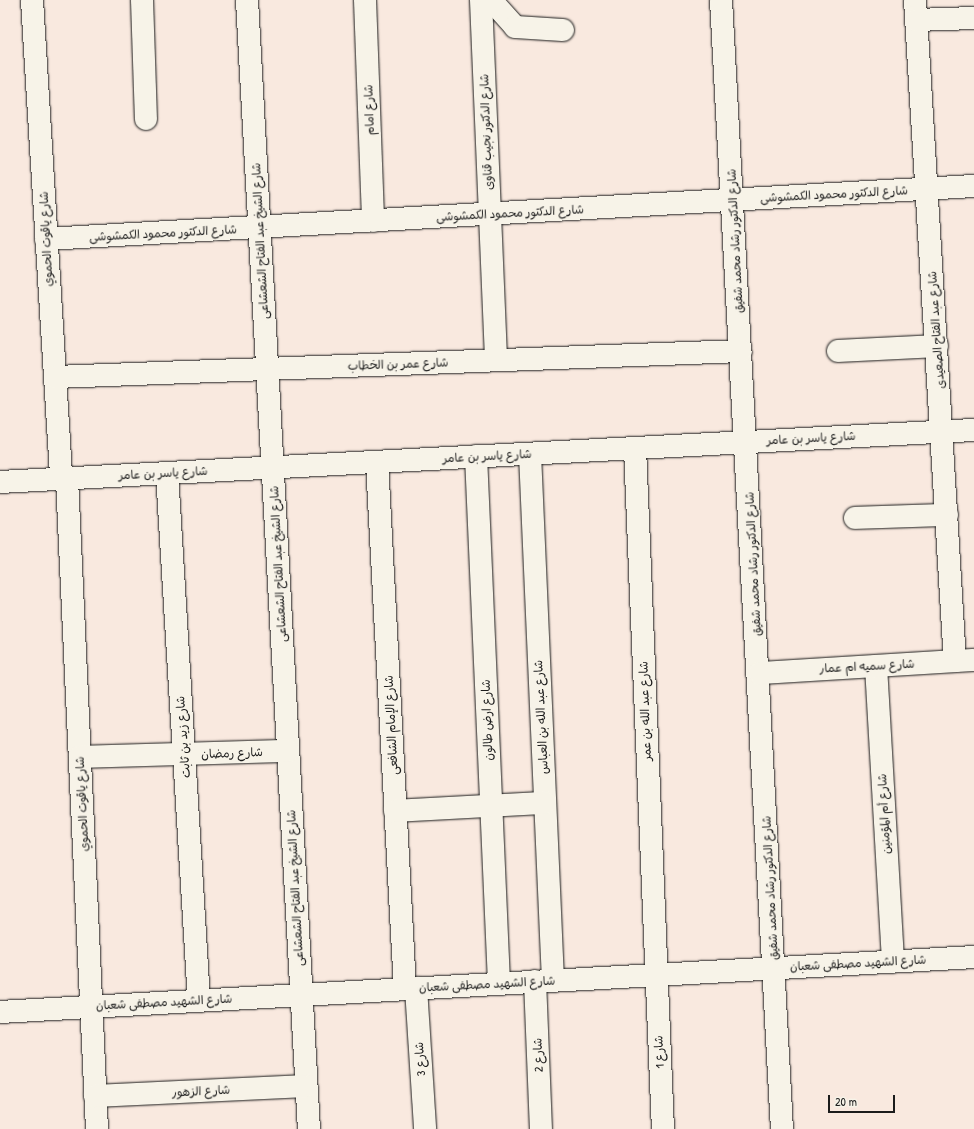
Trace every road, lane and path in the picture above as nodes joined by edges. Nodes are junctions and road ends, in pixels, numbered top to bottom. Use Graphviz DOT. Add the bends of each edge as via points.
graph roads {
  1 [pos="32,0"];
  2 [pos="142,0"];
  3 [pos="248,0"];
  4 [pos="365,0"];
  5 [pos="481,0"];
  6 [pos="491,0"];
  7 [pos="721,0"];
  8 [pos="915,10"];
  9 [pos="974,18"];
  10 [pos="563,30"];
  11 [pos="146,119"];
  12 [pos="974,186"];
  13 [pos="927,189"];
  14 [pos="732,200"];
  15 [pos="490,214"];
  16 [pos="373,221"];
  17 [pos="260,227"];
  18 [pos="46,239"];
  19 [pos="937,346"];
  20 [pos="741,352"];
  21 [pos="838,352"];
  22 [pos="496,360"];
  23 [pos="267,369"];
  24 [pos="55,377"];
  25 [pos="974,430"];
  26 [pos="942,432"];
  27 [pos="746,442"];
  28 [pos="635,448"];
  29 [pos="530,454"];
  30 [pos="476,456"];
  31 [pos="377,462"];
  32 [pos="273,468"];
  33 [pos="167,473"];
  34 [pos="64,479"];
  35 [pos="0,482"];
  36 [pos="947,515"];
  37 [pos="855,518"];
  38 [pos="964,661"];
  39 [pos="876,666"];
  40 [pos="760,672"];
  41 [pos="288,751"];
  42 [pos="184,754"];
  43 [pos="80,757"];
  44 [pos="545,803"];
  45 [pos="491,806"];
  46 [pos="395,811"];
  47 [pos="974,957"];
  48 [pos="893,962"];
  49 [pos="774,968"];
  50 [pos="655,975"];
  51 [pos="544,981"];
  52 [pos="499,983"];
  53 [pos="410,988"];
  54 [pos="301,994"];
  55 [pos="199,1000"];
  56 [pos="91,1007"];
  57 [pos="0,1012"];
  58 [pos="306,1086"];
  59 [pos="95,1096"];
  60 [pos="97,1129"];
  61 [pos="309,1129"];
  62 [pos="425,1129"];
  63 [pos="541,1129"];
  64 [pos="663,1129"];
  65 [pos="782,1129"];
  1 -- 18 [label="street, شارع ياقوت الحموي"];
  2 -- 11 [label="street"];
  3 -- 17 [label="street, شارع الشيخ عبد الفتاح الشعشاعى"];
  4 -- 16 [label="street, شارع امام"];
  5 -- 15 [label="street, شارع الدكتور نجيب قناوى"];
  6 -- 10 [label="street" via="514,27"];
  7 -- 14 [label="street, شارع الدكتور رشاد محمد شفيق"];
  8 -- 9 [label="street"];
  8 -- 13 [label="street, شارع عبد الفتاح الصعيدى"];
  12 -- 13 [label="street, شارع الدكتور محمود الكمشوشى"];
  13 -- 14 [label="street, شارع الدكتور محمود الكمشوشى"];
  13 -- 19 [label="street, شارع عبد الفتاح الصعيدى"];
  14 -- 15 [label="street, شارع الدكتور محمود الكمشوشى"];
  14 -- 20 [label="street, شارع الدكتور رشاد محمد شفيق"];
  15 -- 16 [label="street, شارع الدكتور محمود الكمشوشى"];
  15 -- 22 [label="street, شارع الدكتور نجيب قناوى"];
  16 -- 17 [label="street, شارع الدكتور محمود الكمشوشى"];
  17 -- 18 [label="street, شارع الدكتور محمود الكمشوشى"];
  17 -- 23 [label="street, شارع الشيخ عبد الفتاح الشعشاعى"];
  18 -- 24 [label="street, شارع ياقوت الحموي"];
  19 -- 21 [label="street"];
  19 -- 26 [label="street, شارع عبد الفتاح الصعيدى"];
  20 -- 22 [label="street, شارع عمر بن الخطاب"];
  20 -- 27 [label="street, شارع الدكتور رشاد محمد شفيق"];
  22 -- 23 [label="street, شارع عمر بن الخطاب"];
  23 -- 24 [label="street, شارع عمر بن الخطاب"];
  23 -- 32 [label="street, شارع الشيخ عبد الفتاح الشعشاعى"];
  24 -- 34 [label="street, شارع ياقوت الحموي"];
  25 -- 26 [label="street, شارع ياسر بن عامر"];
  26 -- 27 [label="street, شارع ياسر بن عامر"];
  26 -- 36 [label="street, شارع عبد الفتاح الصعيدى"];
  27 -- 28 [label="street, شارع ياسر بن عامر"];
  27 -- 40 [label="street, شارع الدكتور رشاد محمد شفيق"];
  28 -- 29 [label="street, شارع ياسر بن عامر"];
  28 -- 50 [label="street, شارع عبد الله بن عمر"];
  29 -- 30 [label="street, شارع ياسر بن عامر"];
  29 -- 44 [label="street, شارع عبد الله بن العباس"];
  30 -- 31 [label="street, شارع ياسر بن عامر"];
  30 -- 45 [label="street, شارع ارض طالون"];
  31 -- 32 [label="street, شارع ياسر بن عامر"];
  31 -- 46 [label="street, شارع الإمام الشافعى"];
  32 -- 33 [label="street, شارع ياسر بن عامر"];
  32 -- 41 [label="street, شارع الشيخ عبد الفتاح الشعشاعى"];
  33 -- 34 [label="street, شارع ياسر بن عامر"];
  33 -- 42 [label="street, شارع زيد بن ثابت"];
  34 -- 35 [label="street, شارع ياسر بن عامر"];
  34 -- 43 [label="street, شارع ياقوت الحموي"];
  36 -- 37 [label="street"];
  36 -- 38 [label="street, شارع عبد الفتاح الصعيدى"];
  38 -- 39 [label="street, شارع سميه ام عمار"];
  39 -- 40 [label="street, شارع سميه ام عمار"];
  39 -- 48 [label="street, شارع أم المؤمنين"];
  40 -- 49 [label="street, شارع الدكتور رشاد محمد شفيق"];
  41 -- 42 [label="street, شارع رمضان"];
  41 -- 54 [label="street, شارع الشيخ عبد الفتاح الشعشاعى"];
  42 -- 43 [label="street, شارع رمضان"];
  42 -- 55 [label="street, شارع زيد بن ثابت"];
  43 -- 56 [label="street, شارع ياقوت الحموي"];
  44 -- 45 [label="street"];
  44 -- 51 [label="street, شارع عبد الله بن العباس"];
  45 -- 46 [label="street"];
  45 -- 52 [label="street, شارع ارض طالون"];
  46 -- 53 [label="street, شارع الإمام الشافعى"];
  47 -- 48 [label="street, شارع الشهيد مصطفى شعبان"];
  48 -- 49 [label="street, شارع الشهيد مصطفى شعبان"];
  49 -- 50 [label="street, شارع الشهيد مصطفى شعبان"];
  49 -- 65 [label="street, شارع الدكتور رشاد محمد شفيق"];
  50 -- 51 [label="street, شارع الشهيد مصطفى شعبان"];
  50 -- 64 [label="street, شارع 1"];
  51 -- 52 [label="street, شارع الشهيد مصطفى شعبان"];
  51 -- 63 [label="street, شارع 2"];
  52 -- 53 [label="street, شارع الشهيد مصطفى شعبان"];
  53 -- 54 [label="street, شارع الشهيد مصطفى شعبان"];
  53 -- 62 [label="street, شارع 3"];
  54 -- 55 [label="street, شارع الشهيد مصطفى شعبان"];
  54 -- 58 [label="street, شارع الشيخ عبد الفتاح الشعشاعى"];
  55 -- 56 [label="street, شارع الشهيد مصطفى شعبان"];
  56 -- 57 [label="street, شارع الشهيد مصطفى شعبان"];
  56 -- 59 [label="street, شارع ياقوت الحموي"];
  58 -- 59 [label="street, شارع الزهور"];
  58 -- 61 [label="street, شارع الشيخ عبد الفتاح الشعشاعى"];
  59 -- 60 [label="street, شارع ياقوت الحموي"];
}
